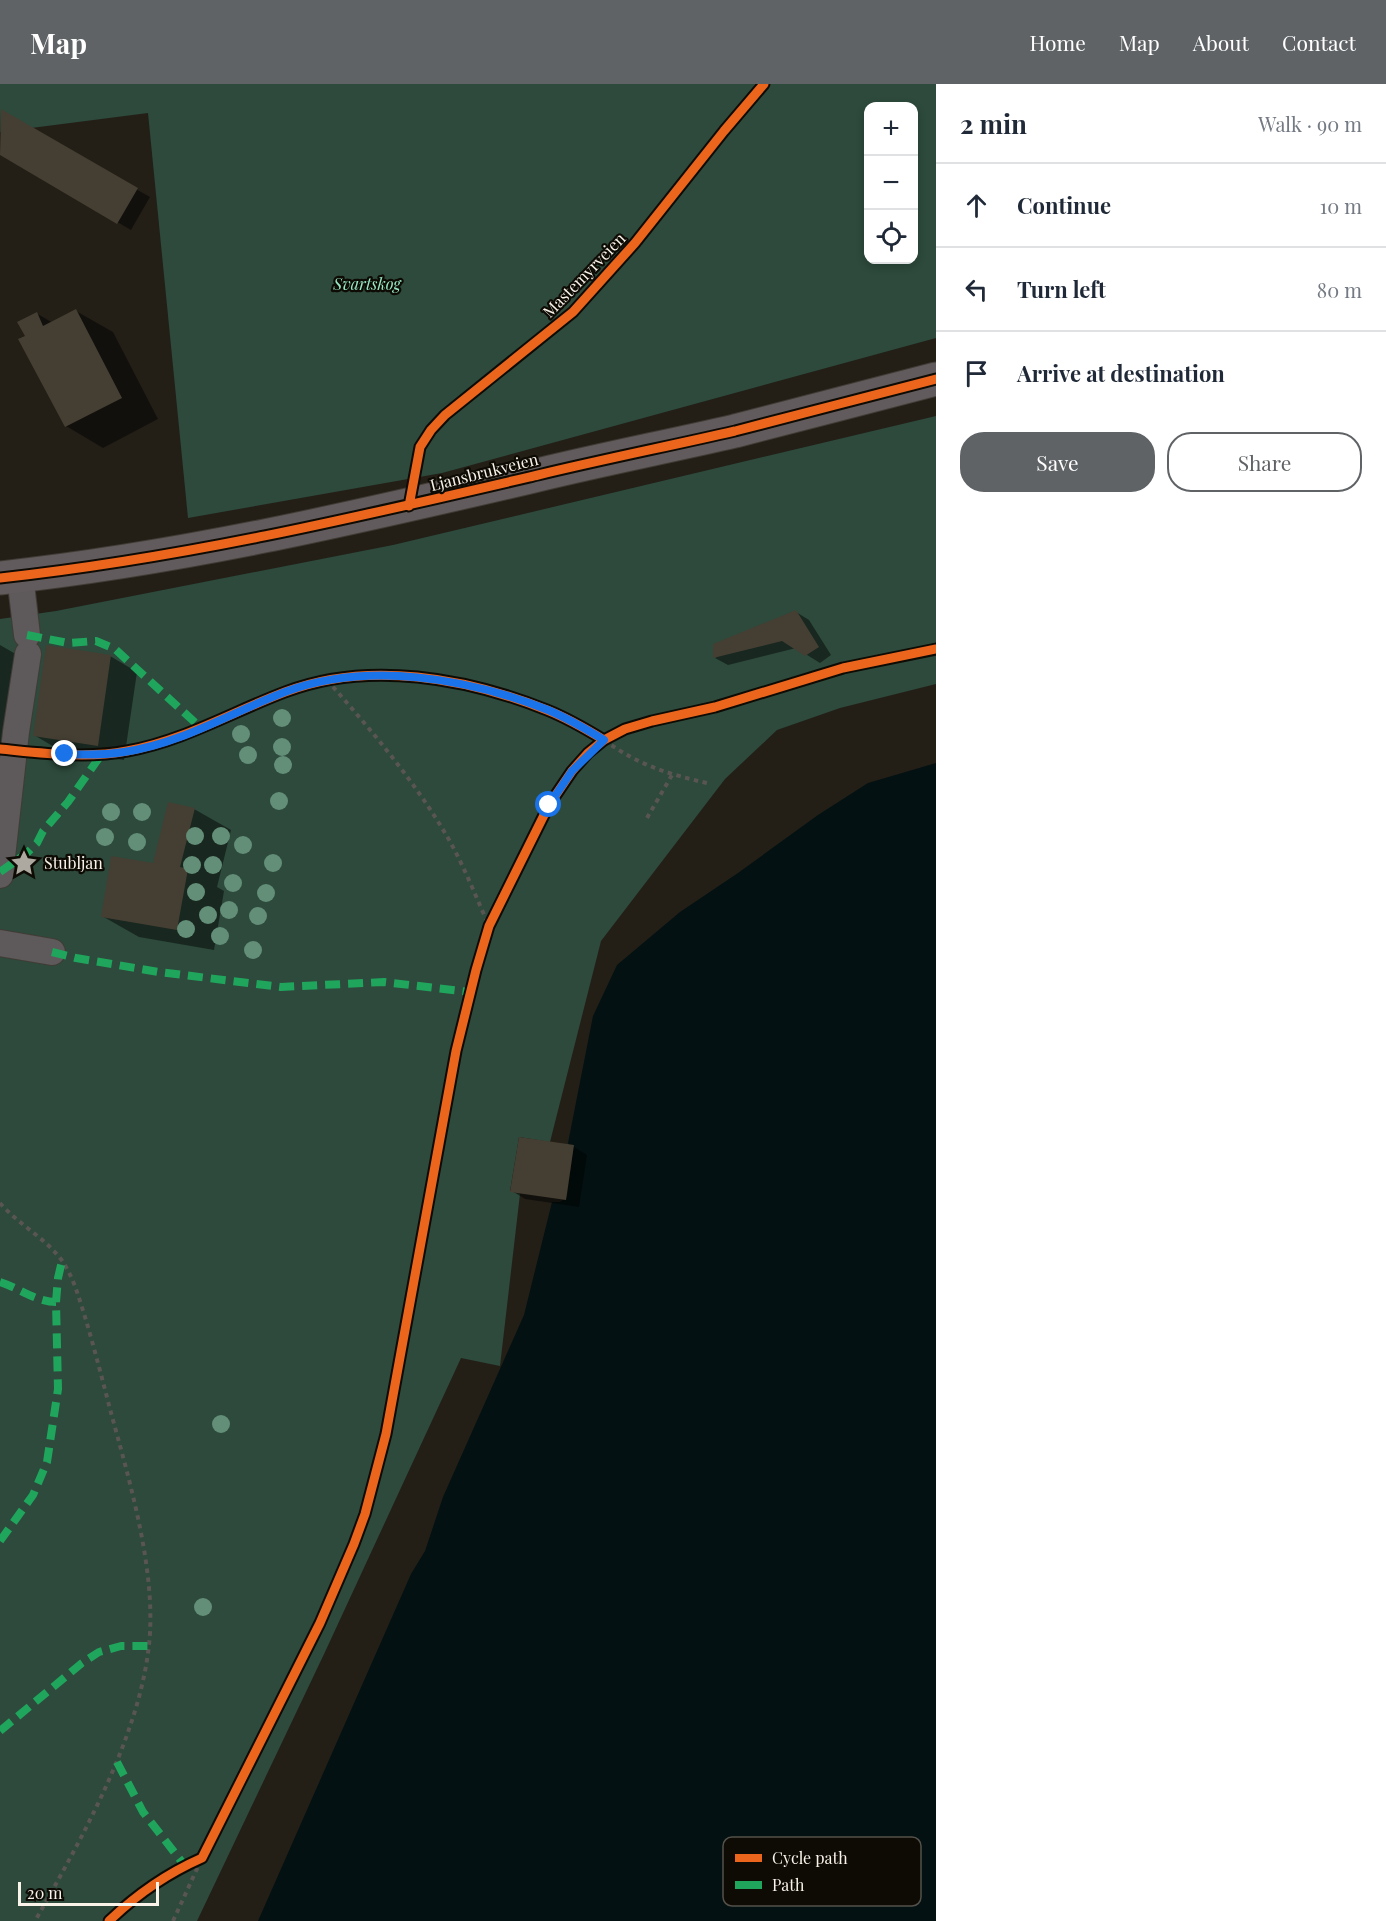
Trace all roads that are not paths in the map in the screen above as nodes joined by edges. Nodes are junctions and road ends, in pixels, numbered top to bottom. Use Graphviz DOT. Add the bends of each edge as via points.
graph roads {
  1 [pos="936,380"];
  2 [pos="10,577"];
  3 [pos="0,875"];
  4 [pos="0,943"];
  5 [pos="51,951"];
  1 -- 2 [label="main road, Ljansbrukveien" via="409,506 197,550"];
  2 -- 3 [label="lane" via="27,645"];
  4 -- 5 [label="lane"];
}
